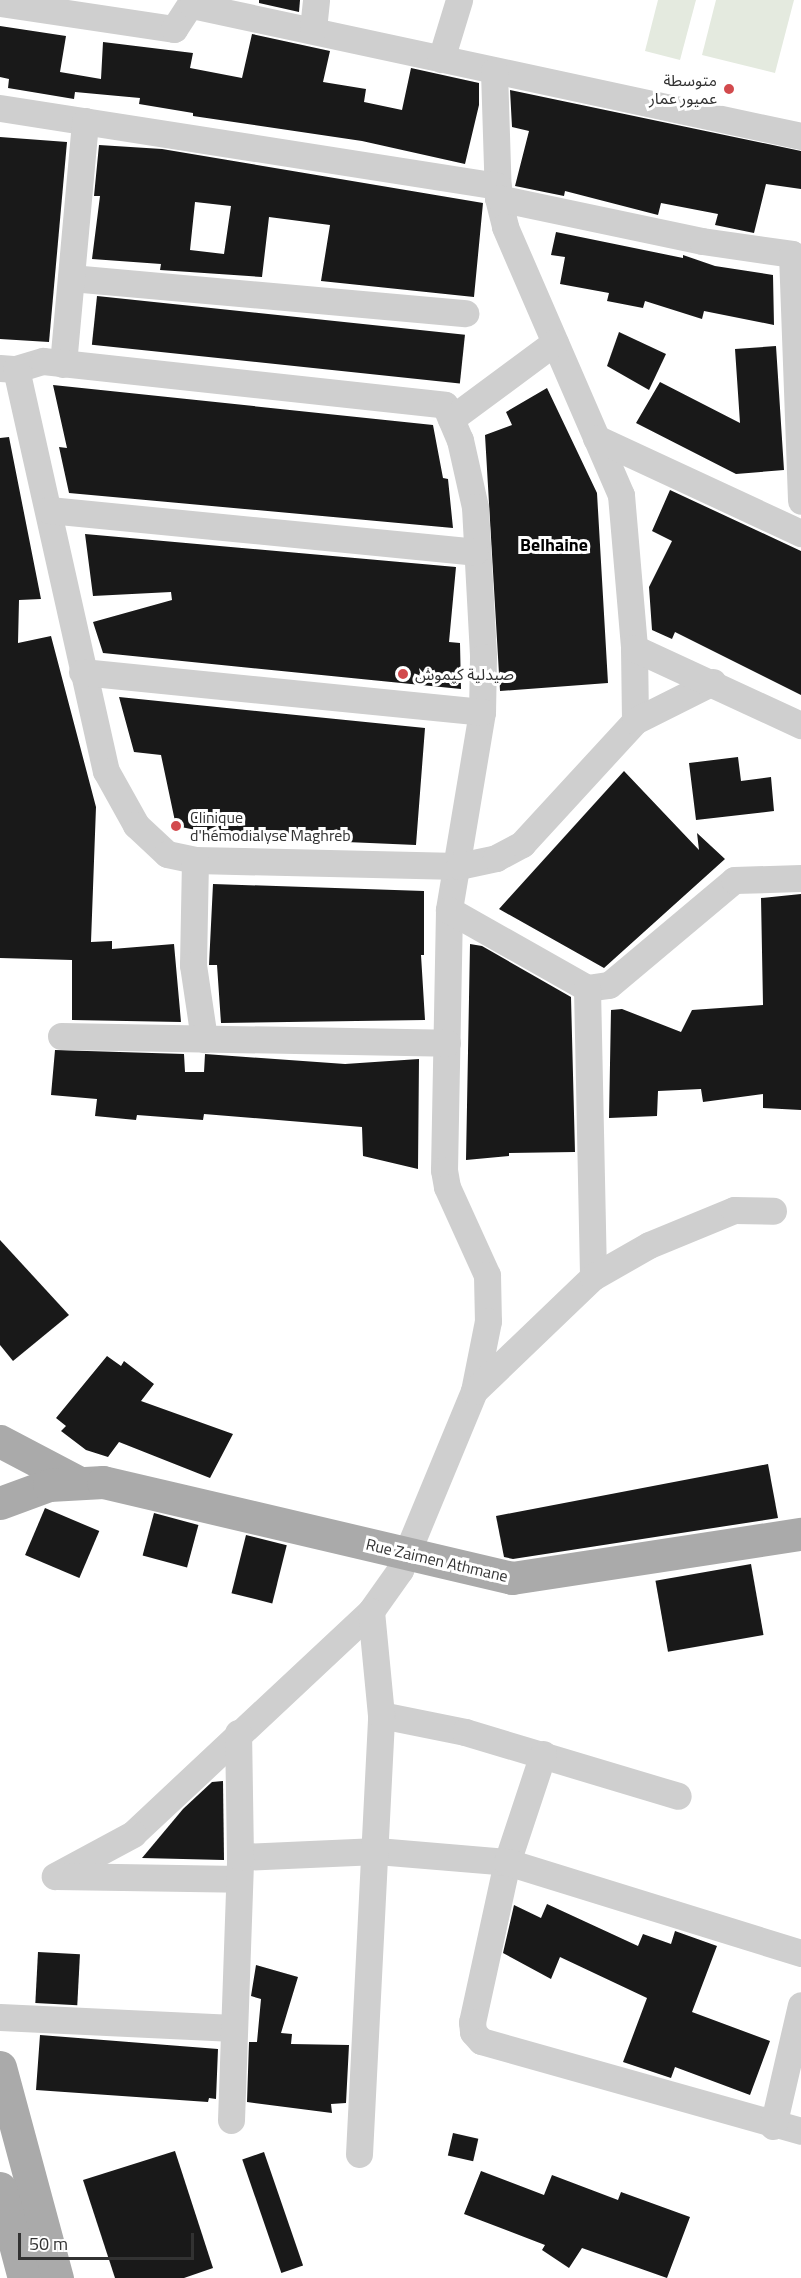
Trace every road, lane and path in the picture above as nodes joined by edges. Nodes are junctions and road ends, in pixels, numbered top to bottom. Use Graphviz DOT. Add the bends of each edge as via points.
graph roads {
  1 [pos="316,0"];
  2 [pos="459,0"];
  3 [pos="0,3"];
  4 [pos="193,3"];
  5 [pos="313,29"];
  6 [pos="441,59"];
  7 [pos="494,71"];
  8 [pos="0,108"];
  9 [pos="85,121"];
  10 [pos="801,136"];
  11 [pos="498,192"];
  12 [pos="71,278"];
  13 [pos="465,313"];
  14 [pos="555,342"];
  15 [pos="63,364"];
  16 [pos="8,368"];
  17 [pos="451,419"];
  18 [pos="596,438"];
  19 [pos="801,501"];
  20 [pos="49,510"];
  21 [pos="801,533"];
  22 [pos="475,552"];
  23 [pos="634,648"];
  24 [pos="82,672"];
  25 [pos="712,682"];
  26 [pos="482,712"];
  27 [pos="635,721"];
  28 [pos="801,725"];
  29 [pos="195,861"];
  30 [pos="459,866"];
  31 [pos="801,878"];
  32 [pos="449,910"];
  33 [pos="587,988"];
  34 [pos="61,1036"];
  35 [pos="204,1039"];
  36 [pos="447,1043"];
  37 [pos="773,1211"];
  38 [pos="593,1277"];
  39 [pos="474,1391"];
  40 [pos="0,1419"];
  41 [pos="14,1447"];
  42 [pos="76,1481"];
  43 [pos="0,1503"];
  44 [pos="801,1534"];
  45 [pos="405,1553"];
  46 [pos="371,1611"];
  47 [pos="381,1715"];
  48 [pos="238,1733"];
  49 [pos="543,1754"];
  50 [pos="678,1796"];
  51 [pos="377,1851"];
  52 [pos="507,1862"];
  53 [pos="239,1868"];
  54 [pos="801,1953"];
  55 [pos="801,2005"];
  56 [pos="0,2017"];
  57 [pos="234,2028"];
  58 [pos="3,2089"];
  59 [pos="231,2120"];
  60 [pos="773,2126"];
  61 [pos="801,2131"];
  62 [pos="359,2154"];
  63 [pos="0,2188"];
  64 [pos="24,2278"];
  65 [pos="57,2278"];
  1 -- 5 [label="street"];
  2 -- 6 [label="street"];
  3 -- 4 [label="street" via="174,29"];
  4 -- 5 [label="street"];
  5 -- 6 [label="street"];
  6 -- 7 [label="street"];
  7 -- 10 [label="street"];
  7 -- 11 [label="street"];
  8 -- 9 [label="street"];
  9 -- 11 [label="street"];
  9 -- 12 [label="street"];
  11 -- 14 [label="street" via="505,227"];
  11 -- 19 [label="street" via="712,243 792,254"];
  12 -- 13 [label="street"];
  12 -- 15 [label="street"];
  14 -- 17 [label="street"];
  14 -- 18 [label="street"];
  15 -- 16 [label="street" via="43,362"];
  15 -- 17 [label="street" via="445,405"];
  16 -- 20 [label="street"];
  17 -- 22 [label="street" via="460,440 475,507"];
  18 -- 21 [label="street"];
  18 -- 23 [label="street" via="621,495"];
  20 -- 22 [label="street"];
  20 -- 24 [label="street"];
  22 -- 26 [label="street" via="483,657"];
  23 -- 25 [label="street"];
  23 -- 27 [label="street"];
  24 -- 26 [label="street"];
  24 -- 29 [label="street" via="106,771 116,794 155,846 180,859"];
  25 -- 27 [label="street"];
  25 -- 28 [label="street"];
  26 -- 30 [label="street"];
  27 -- 30 [label="street" via="522,844 496,858"];
  29 -- 30 [label="street"];
  29 -- 35 [label="street" via="193,965"];
  30 -- 32 [label="street"];
  31 -- 33 [label="street" via="734,880 609,986"];
  32 -- 33 [label="street"];
  32 -- 36 [label="street"];
  33 -- 38 [label="street"];
  34 -- 35 [label="street"];
  35 -- 36 [label="street"];
  36 -- 39 [label="street" via="444,1170 447,1187 487,1275 488,1321"];
  37 -- 38 [label="street" via="734,1210 649,1245"];
  38 -- 39 [label="street"];
  39 -- 45 [label="street"];
  40 -- 41 [label="main road"];
  41 -- 42 [label="main road"];
  42 -- 43 [label="main road"];
  42 -- 45 [label="main road, Rue Zaimen Athmane" via="103,1482"];
  44 -- 45 [label="main road, Rue Zaimen Athmane" via="512,1578"];
  45 -- 46 [label="street" via="400,1570"];
  46 -- 47 [label="street"];
  46 -- 48 [label="street"];
  47 -- 49 [label="street" via="449,1728"];
  47 -- 51 [label="street"];
  48 -- 53 [label="street"];
  48 -- 53 [label="street" via="133,1834 55,1876"];
  49 -- 50 [label="street"];
  49 -- 52 [label="street"];
  51 -- 52 [label="street"];
  51 -- 53 [label="street"];
  51 -- 62 [label="street"];
  52 -- 54 [label="street"];
  52 -- 60 [label="street" via="472,2022 473,2032 481,2041"];
  53 -- 57 [label="street"];
  55 -- 60 [label="street"];
  56 -- 57 [label="street"];
  57 -- 59 [label="street"];
  58 -- 65 [label="main road"];
  60 -- 61 [label="street"];
  63 -- 64 [label="main road"];
}
